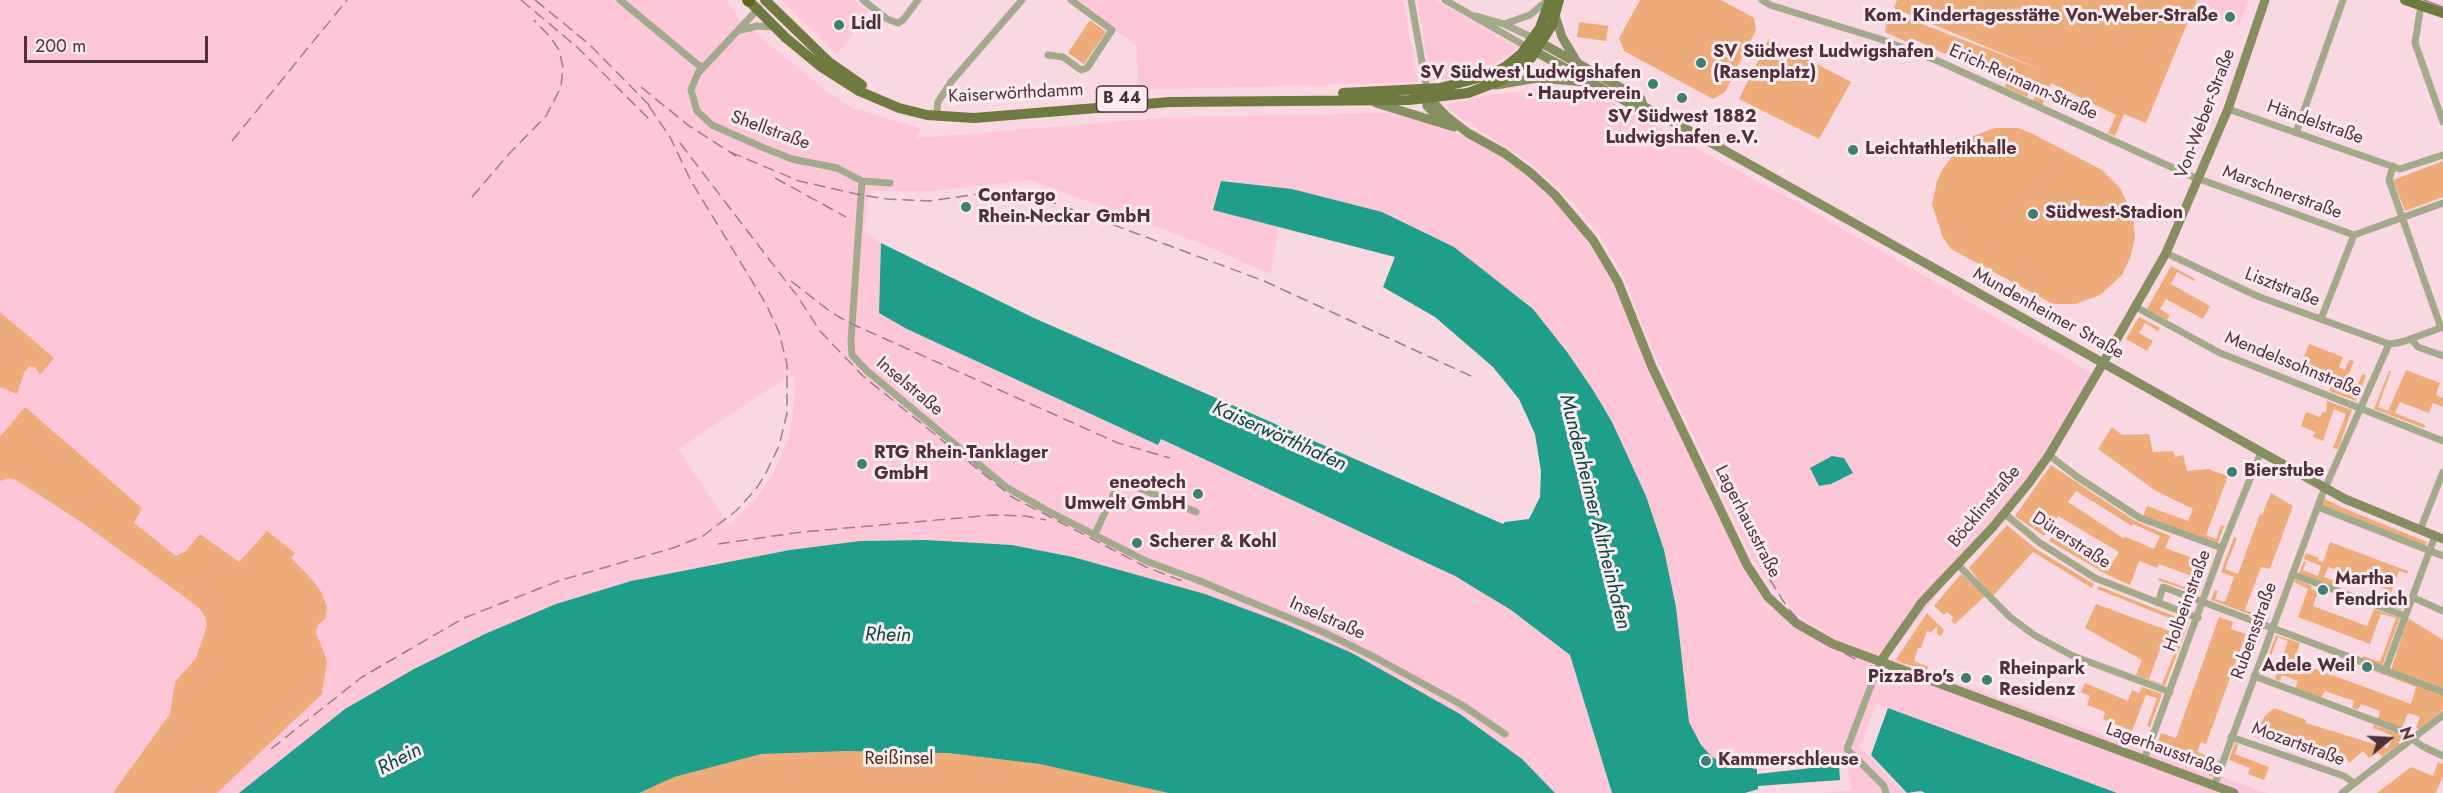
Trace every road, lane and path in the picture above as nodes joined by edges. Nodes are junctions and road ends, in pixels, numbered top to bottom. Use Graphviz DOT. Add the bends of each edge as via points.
graph roads {
  1 [pos="620,0"];
  2 [pos="766,0"];
  3 [pos="863,0"];
  4 [pos="918,0"];
  5 [pos="1022,0"];
  6 [pos="1071,0"];
  7 [pos="1411,0"];
  8 [pos="1444,0"];
  9 [pos="1549,0"];
  10 [pos="1559,0"];
  11 [pos="1762,0"];
  12 [pos="2265,0"];
  13 [pos="2343,0"];
  14 [pos="2405,0"];
  15 [pos="1771,2"];
  16 [pos="752,4"];
  17 [pos="2421,5"];
  18 [pos="2443,14"];
  19 [pos="1555,15"];
  20 [pos="1474,16"];
  21 [pos="1503,24"];
  22 [pos="776,27"];
  23 [pos="738,30"];
  24 [pos="1535,45"];
  25 [pos="1048,55"];
  26 [pos="1578,64"];
  27 [pos="702,68"];
  28 [pos="1596,84"];
  29 [pos="1487,86"];
  30 [pos="1428,96"];
  31 [pos="1368,100"];
  32 [pos="1643,106"];
  33 [pos="2228,109"];
  34 [pos="937,110"];
  35 [pos="1443,122"];
  36 [pos="2443,122"];
  37 [pos="1468,133"];
  38 [pos="2296,133"];
  39 [pos="2443,155"];
  40 [pos="2393,166"];
  41 [pos="2199,179"];
  42 [pos="862,181"];
  43 [pos="890,183"];
  44 [pos="2443,203"];
  45 [pos="2401,218"];
  46 [pos="2354,235"];
  47 [pos="2166,253"];
  48 [pos="2136,307"];
  49 [pos="2320,320"];
  50 [pos="2442,327"];
  51 [pos="2411,339"];
  52 [pos="2388,344"];
  53 [pos="2443,356"];
  54 [pos="2103,364"];
  55 [pos="2360,410"];
  56 [pos="2443,441"];
  57 [pos="2261,452"];
  58 [pos="2049,455"];
  59 [pos="2443,472"];
  60 [pos="2326,489"];
  61 [pos="2318,507"];
  62 [pos="1196,512"];
  63 [pos="2005,514"];
  64 [pos="2420,530"];
  65 [pos="1095,534"];
  66 [pos="2439,538"];
  67 [pos="2222,548"];
  68 [pos="2429,551"];
  69 [pos="2443,556"];
  70 [pos="1958,565"];
  71 [pos="2292,574"];
  72 [pos="2412,597"];
  73 [pos="2204,602"];
  74 [pos="2157,603"];
  75 [pos="2443,611"];
  76 [pos="2405,616"];
  77 [pos="2198,618"];
  78 [pos="2271,629"];
  79 [pos="1880,662"];
  80 [pos="2385,671"];
  81 [pos="2254,676"];
  82 [pos="2170,692"];
  83 [pos="2443,692"];
  84 [pos="2443,715"];
  85 [pos="1504,734"];
  86 [pos="2231,737"];
  87 [pos="2413,739"];
  88 [pos="2443,756"];
  89 [pos="2144,760"];
  90 [pos="2354,783"];
  91 [pos="2214,786"];
  92 [pos="1886,793"];
  93 [pos="2234,793"];
  94 [pos="2342,793"];
  1 -- 27 [label="street"];
  2 -- 16 [label="street, Shellstraße"];
  2 -- 34 [label="main road, Kaiserwörthdamm / B 44" via="830,62 862,85 899,101"];
  3 -- 4 [label="street" via="887,20 898,23"];
  5 -- 34 [label="street" via="951,82"];
  6 -- 25 [label="street" via="1112,30 1087,68 1081,70 1063,57"];
  7 -- 30 [label="street"];
  8 -- 20 [label="street, Mundenheimer Straße"];
  9 -- 21 [label="street" via="1530,15"];
  9 -- 24 [label="main road, B 44"];
  10 -- 19 [label="main road, B 44"];
  11 -- 15 [label="street, Erich-Reimann-Straße"];
  12 -- 33 [label="street, Von-Weber-Straße"];
  13 -- 38 [label="street"];
  14 -- 17 [label="main road"];
  15 -- 41 [label="street, Erich-Reimann-Straße" via="1938,61"];
  16 -- 22 [label="main road, Kaiserwörthdamm / B 44"];
  16 -- 23 [label="street, Shellstraße"];
  17 -- 18 [label="main road"];
  17 -- 36 [label="street" via="2415,44"];
  19 -- 24 [label="main road, B 44"];
  19 -- 26 [label="street" via="1562,37"];
  20 -- 21 [label="street, Mundenheimer Straße"];
  20 -- 24 [label="street, Mundenheimer Straße"];
  21 -- 24 [label="street, Mundenheimer Straße"];
  22 -- 23 [label="street"];
  22 -- 31 [label="main road, Kaiserwörthdamm / B 44" via="841,81 899,108 927,115 974,118 1170,102"];
  23 -- 27 [label="street, Shellstraße"];
  24 -- 26 [label="street, Mundenheimer Straße"];
  24 -- 28 [label="street, Mundenheimer Straße"];
  24 -- 29 [label="main road, B 44" via="1514,73"];
  24 -- 30 [label="main road, B 44" via="1490,75"];
  26 -- 32 [label="street, Mundenheimer Straße" via="1641,99"];
  27 -- 42 [label="street, Shellstraße" via="691,95 697,111 712,125 792,159 837,168"];
  28 -- 29 [label="street" via="1537,78"];
  28 -- 32 [label="street, Mundenheimer Straße" via="1636,107"];
  29 -- 30 [label="main road, B 44" via="1468,93"];
  30 -- 31 [label="main road, Kaiserwörthdamm / B 44"];
  30 -- 34 [label="main road, Kaiserwörthdamm / B 44" via="1169,96 974,112"];
  30 -- 35 [label="street" via="1427,106"];
  30 -- 37 [label="street, Lagerhausstraße"];
  31 -- 35 [label="street"];
  32 -- 54 [label="street, Mundenheimer Straße"];
  33 -- 38 [label="street, Händelstraße"];
  33 -- 41 [label="street, Von-Weber-Straße"];
  35 -- 37 [label="street"];
  37 -- 79 [label="street, Lagerhausstraße" via="1531,173 1593,240 1618,282 1652,367 1747,565 1768,597 1817,636"];
  38 -- 40 [label="street, Händelstraße"];
  39 -- 40 [label="street" via="2400,169"];
  40 -- 45 [label="street" via="2389,180"];
  41 -- 46 [label="street, Marschnerstraße"];
  41 -- 47 [label="street, Von-Weber-Straße"];
  42 -- 43 [label="street, Shellstraße"];
  42 -- 65 [label="street, Inselstraße" via="852,355 1006,487"];
  44 -- 45 [label="street"];
  45 -- 46 [label="street"];
  45 -- 50 [label="street"];
  46 -- 49 [label="street"];
  47 -- 48 [label="street, Von-Weber-Straße"];
  47 -- 49 [label="street, Lisztstraße" via="2257,296"];
  48 -- 54 [label="street, Von-Weber-Straße"];
  48 -- 55 [label="street, Mendelssohnstraße" via="2220,353"];
  49 -- 52 [label="street, Lisztstraße"];
  50 -- 51 [label="street"];
  51 -- 52 [label="street"];
  51 -- 53 [label="street" via="2418,348"];
  52 -- 55 [label="street, Rubensstraße"];
  54 -- 57 [label="street, Mundenheimer Straße"];
  54 -- 58 [label="street, Böcklinstraße"];
  55 -- 56 [label="street, Mendelssohnstraße"];
  55 -- 60 [label="street, Rubensstraße"];
  57 -- 60 [label="street, Mundenheimer Straße"];
  57 -- 67 [label="street, Holbeinstraße"];
  58 -- 63 [label="street, Böcklinstraße"];
  58 -- 67 [label="street" via="2140,518"];
  59 -- 64 [label="street"];
  60 -- 61 [label="street, Rubensstraße"];
  60 -- 64 [label="street, Mundenheimer Straße"];
  61 -- 68 [label="street"];
  61 -- 71 [label="street, Rubensstraße"];
  62 -- 65 [label="street" via="1120,480"];
  63 -- 70 [label="street, Böcklinstraße"];
  63 -- 74 [label="street, Dürerstraße" via="2040,543 2095,578"];
  64 -- 66 [label="street, Mundenheimer Straße"];
  65 -- 85 [label="street, Inselstraße" via="1146,561 1323,632 1462,705"];
  66 -- 68 [label="street"];
  67 -- 73 [label="street, Holbeinstraße"];
  68 -- 69 [label="street"];
  68 -- 72 [label="street"];
  70 -- 79 [label="street, Böcklinstraße" via="1922,602"];
  70 -- 82 [label="street" via="2034,635 2073,656"];
  71 -- 76 [label="street"];
  71 -- 78 [label="street, Rubensstraße"];
  72 -- 75 [label="street"];
  72 -- 76 [label="street"];
  73 -- 74 [label="street" via="2163,587"];
  73 -- 77 [label="street, Holbeinstraße"];
  73 -- 78 [label="street"];
  74 -- 77 [label="street, Dürerstraße"];
  76 -- 80 [label="street"];
  77 -- 82 [label="street, Holbeinstraße"];
  78 -- 80 [label="street"];
  78 -- 81 [label="street, Rubensstraße"];
  79 -- 89 [label="street, Lagerhausstraße"];
  79 -- 92 [label="street" via="1847,749 1884,786"];
  80 -- 83 [label="street"];
  81 -- 86 [label="street, Rubensstraße"];
  81 -- 87 [label="street" via="2402,731"];
  82 -- 89 [label="street, Holbeinstraße"];
  84 -- 87 [label="street"];
  86 -- 90 [label="street, Mozartstraße"];
  86 -- 91 [label="street, Rubensstraße"];
  87 -- 88 [label="street"];
  87 -- 90 [label="street"];
  89 -- 91 [label="street, Lagerhausstraße"];
  90 -- 94 [label="street"];
  91 -- 93 [label="street, Lagerhausstraße"];
}
